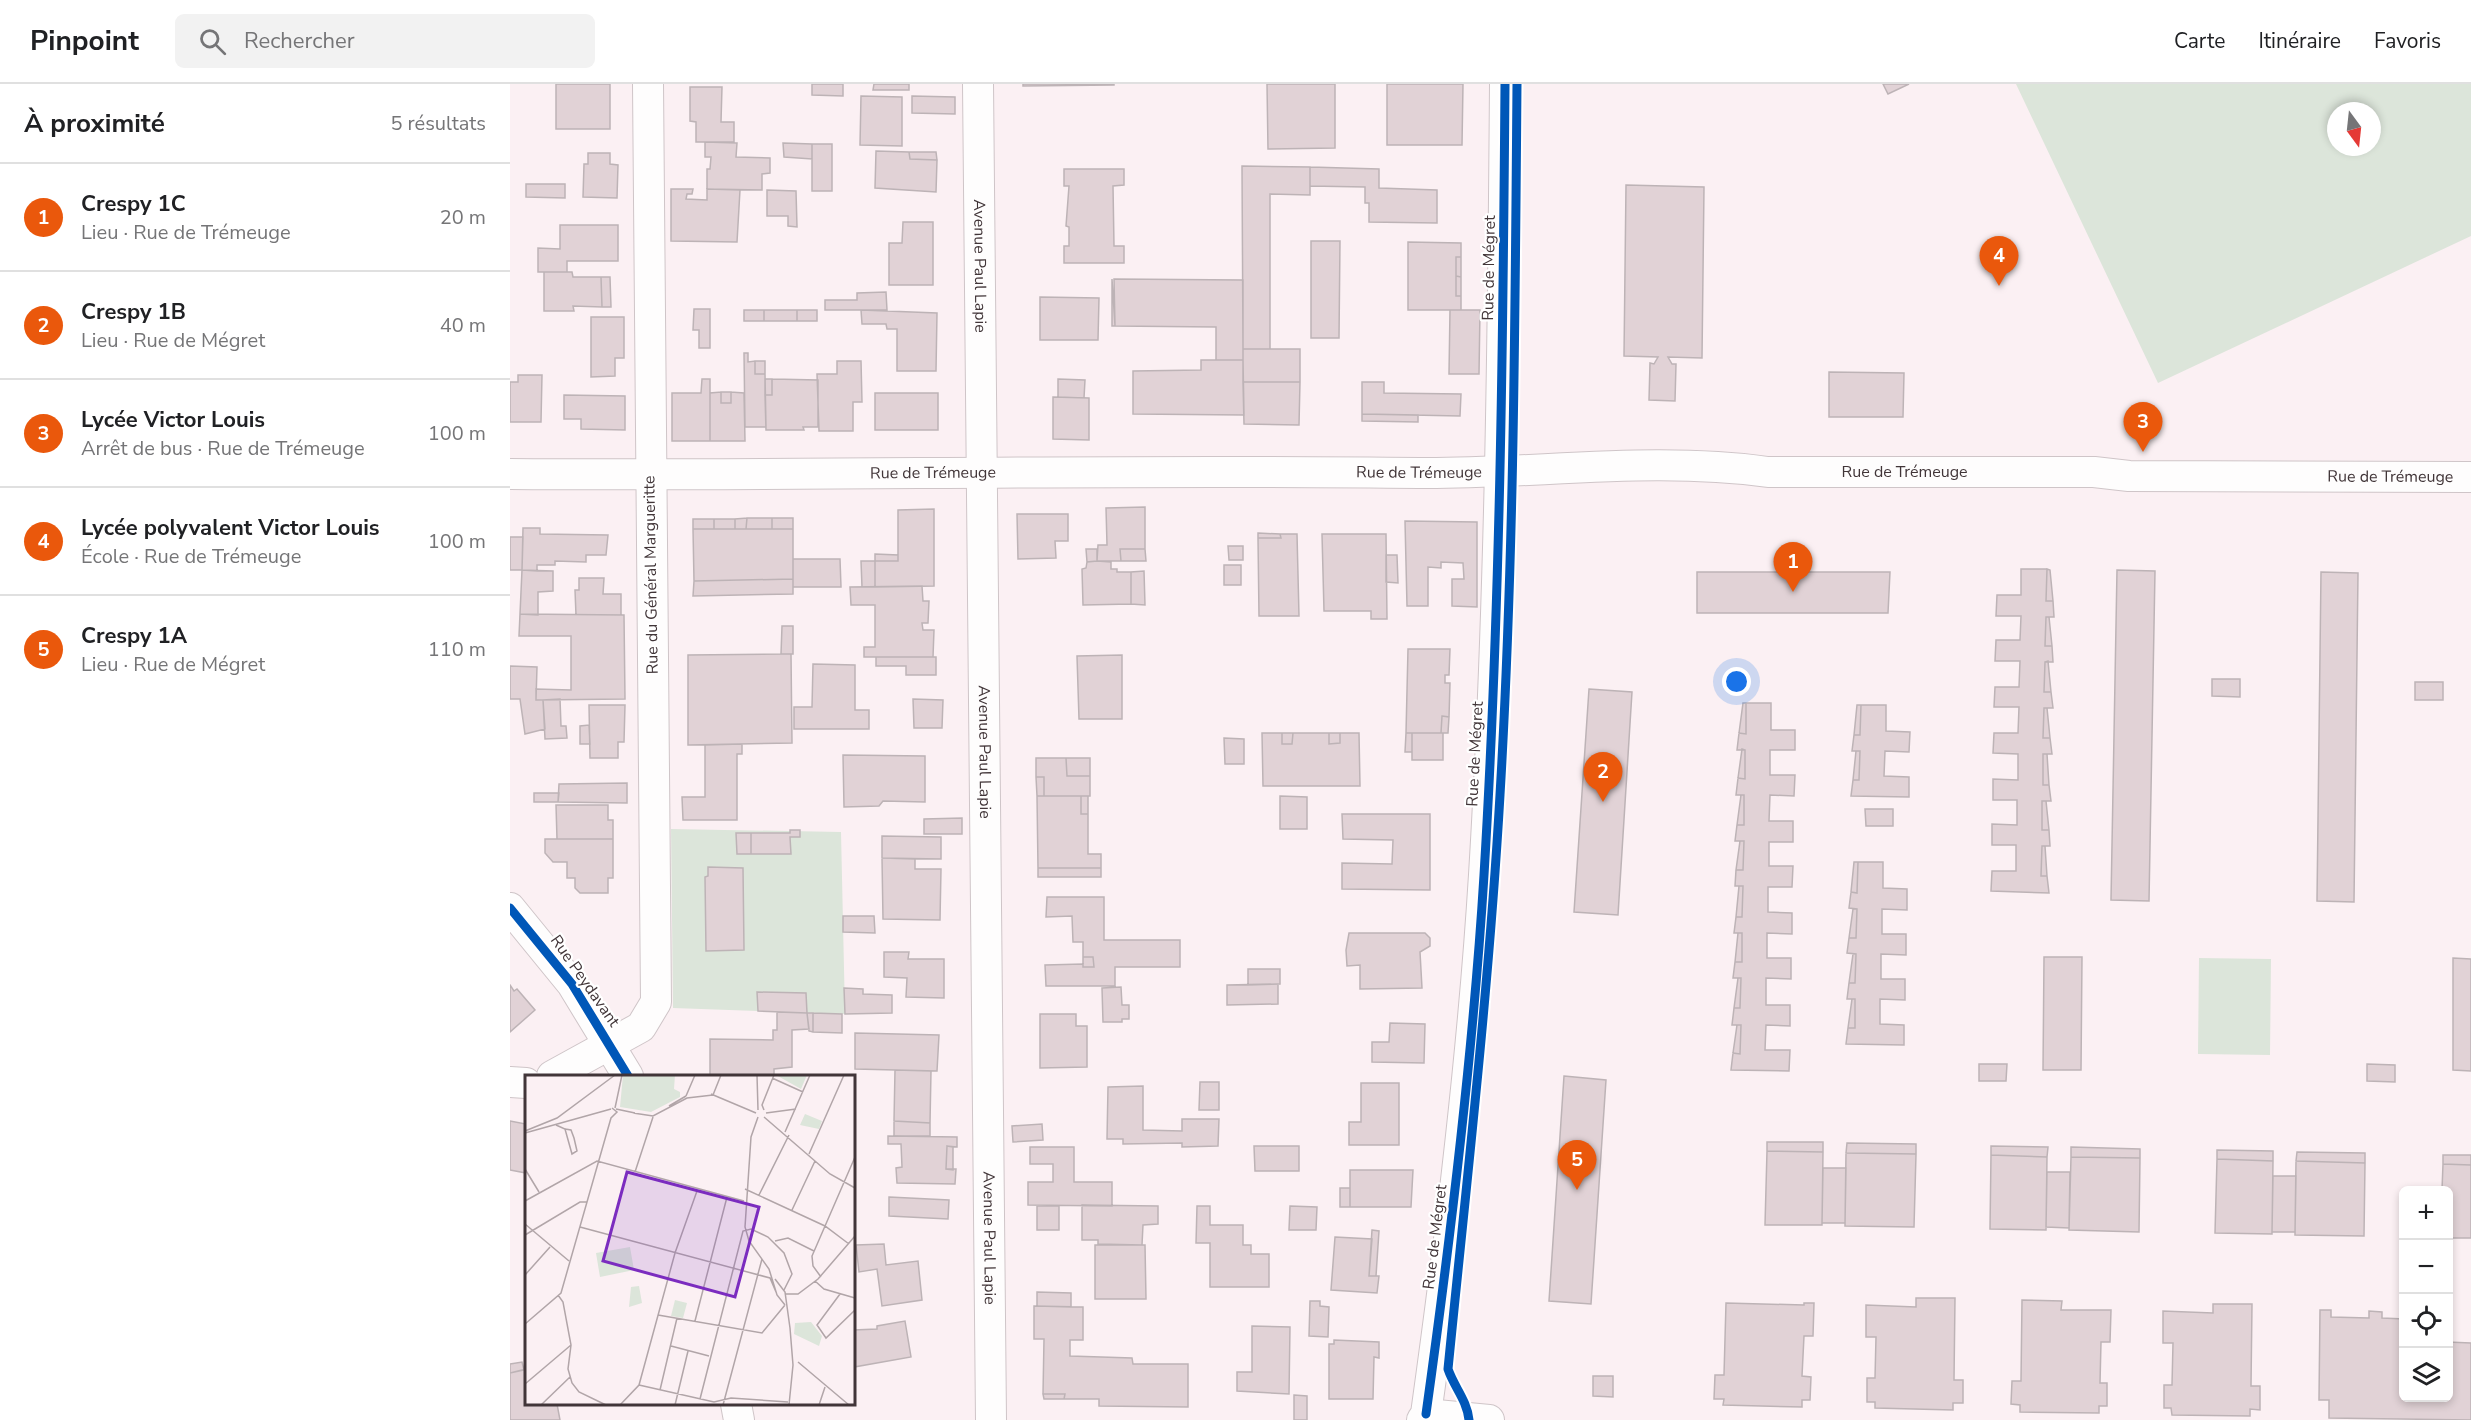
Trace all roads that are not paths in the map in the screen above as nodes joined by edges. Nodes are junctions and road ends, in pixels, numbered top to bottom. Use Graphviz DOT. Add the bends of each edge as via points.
graph roads {
  1 [pos="648,84"];
  2 [pos="978,84"];
  3 [pos="1505,84"];
  4 [pos="981,471"];
  5 [pos="1502,472"];
  6 [pos="510,474"];
  7 [pos="650,475"];
  8 [pos="2471,477"];
  9 [pos="510,908"];
  10 [pos="611,1046"];
  11 [pos="555,1075"];
  12 [pos="627,1075"];
  13 [pos="510,1082"];
  14 [pos="525,1083"];
  15 [pos="736,1405"];
  16 [pos="1424,1417"];
  17 [pos="739,1420"];
  18 [pos="991,1420"];
  19 [pos="1489,1420"];
  1 -- 7 [label="street, Rue du Général Margueritte"];
  2 -- 4 [label="street, Avenue Paul Lapie"];
  3 -- 5 [label="street, Rue de Mégret"];
  4 -- 5 [label="street, Rue de Trémeuge"];
  4 -- 7 [label="street, Rue de Trémeuge"];
  4 -- 18 [label="street, Avenue Paul Lapie"];
  5 -- 8 [label="street, Rue de Trémeuge" via="1593,467 1740,468 1767,472"];
  5 -- 16 [label="street, Rue de Mégret" via="1484,877 1457,1180"];
  6 -- 7 [label="street, Rue de Trémeuge"];
  7 -- 10 [label="street, Rue du Général Margueritte" via="656,1002 641,1027"];
  9 -- 10 [label="street, Rue Peydavant" via="572,984"];
  10 -- 11 [label="street, Rue du Général Margueritte"];
  10 -- 12 [label="street, Rue Peydavant"];
  13 -- 14 [label="street"];
  15 -- 17 [label="street"];
  16 -- 19 [label="street"];
}
